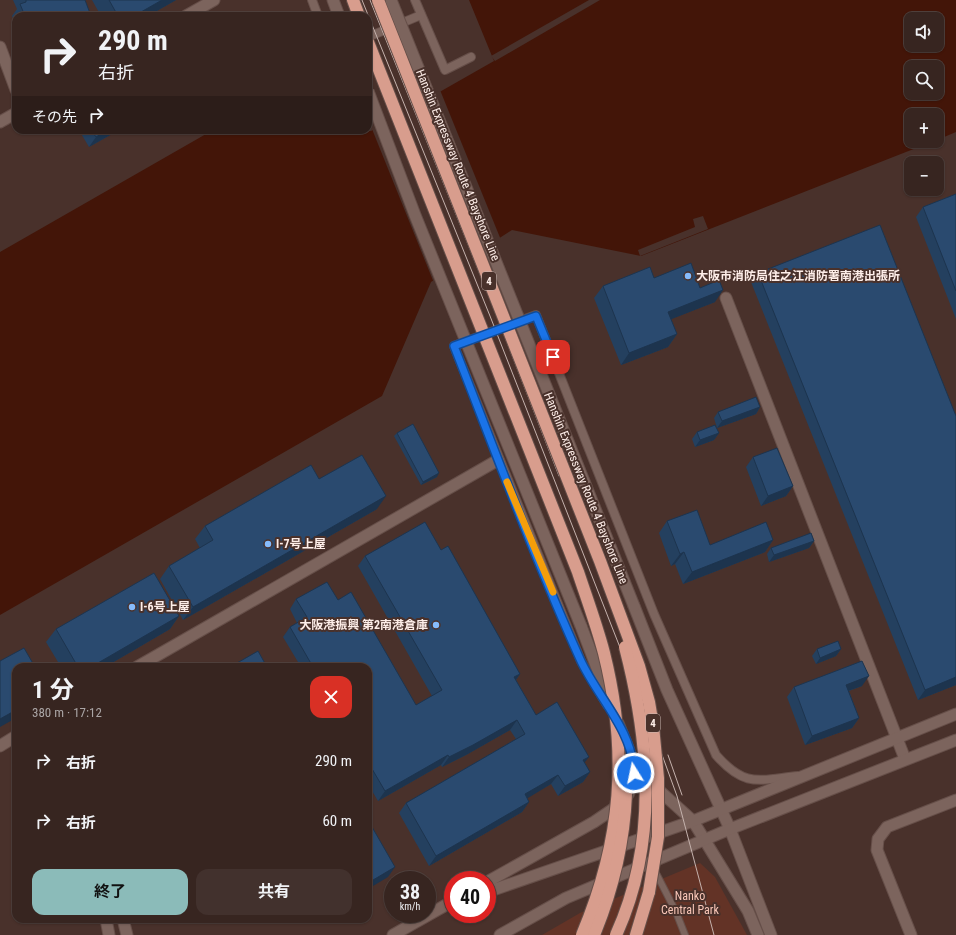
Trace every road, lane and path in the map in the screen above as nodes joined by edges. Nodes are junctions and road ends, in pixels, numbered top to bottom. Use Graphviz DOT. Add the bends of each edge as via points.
graph roads {
  1 [pos="214,0"];
  2 [pos="312,0"];
  3 [pos="333,0"];
  4 [pos="353,0"];
  5 [pos="378,0"];
  6 [pos="391,0"];
  7 [pos="414,0"];
  8 [pos="193,12"];
  9 [pos="316,12"];
  10 [pos="338,12"];
  11 [pos="358,12"];
  12 [pos="421,15"];
  13 [pos="372,35"];
  14 [pos="0,47"];
  15 [pos="372,52"];
  16 [pos="471,57"];
  17 [pos="12,79"];
  18 [pos="372,102"];
  19 [pos="12,115"];
  20 [pos="0,122"];
  21 [pos="726,298"];
  22 [pos="498,460"];
  23 [pos="600,561"];
  24 [pos="578,572"];
  25 [pos="144,663"];
  26 [pos="956,714"];
  27 [pos="618,724"];
  28 [pos="897,737"];
  29 [pos="12,738"];
  30 [pos="956,740"];
  31 [pos="0,746"];
  32 [pos="905,759"];
  33 [pos="633,762"];
  34 [pos="804,775"];
  35 [pos="956,800"];
  36 [pos="720,810"];
  37 [pos="693,822"];
  38 [pos="730,829"];
  39 [pos="705,840"];
  40 [pos="657,875"];
  41 [pos="496,877"];
  42 [pos="496,889"];
  43 [pos="444,906"];
  44 [pos="107,923"];
  45 [pos="124,923"];
  46 [pos="110,935"];
  47 [pos="127,935"];
  48 [pos="393,935"];
  49 [pos="500,935"];
  50 [pos="582,935"];
  51 [pos="594,935"];
  52 [pos="616,935"];
  53 [pos="636,935"];
  54 [pos="685,935"];
  55 [pos="758,935"];
  56 [pos="771,935"];
  57 [pos="911,935"];
  1 -- 8 [label="street"];
  2 -- 9 [label="street"];
  3 -- 10 [label="street"];
  4 -- 11 [label="highway"];
  5 -- 23 [label="highway, Hanshin Expressway Route 4 Bayshore Line / 4, bridge"];
  6 -- 36 [label="street, bridge" via="667,690"];
  7 -- 12 [label="street"];
  12 -- 13 [label="street"];
  12 -- 16 [label="street" via="445,70"];
  14 -- 17 [label="street"];
  15 -- 24 [label="highway, 4, bridge"];
  18 -- 27 [label="street, bridge"];
  19 -- 20 [label="street"];
  21 -- 28 [label="street"];
  22 -- 25 [label="street"];
  22 -- 27 [label="street" via="581,661"];
  22 -- 34 [label="street" via="454,346 536,316 654,614 716,755 729,770 740,777 756,780"];
  23 -- 52 [label="highway, bridge" via="636,692 644,742 646,780 641,856 629,902"];
  23 -- 53 [label="highway, Hanshin Expressway Route 4 Bayshore Line / 4, bridge" via="645,685 656,752 659,800 657,853"];
  24 -- 50 [label="highway, 4, bridge" via="609,676 616,725 618,773 610,855"];
  24 -- 51 [label="highway, bridge" via="600,627 614,673 625,750 626,791 622,839 611,887"];
  26 -- 28 [label="street"];
  27 -- 33 [label="street"];
  28 -- 32 [label="street"];
  28 -- 34 [label="street"];
  29 -- 31 [label="street"];
  30 -- 32 [label="street"];
  32 -- 38 [label="street"];
  33 -- 37 [label="street" via="641,774"];
  33 -- 41 [label="street" via="632,784 622,803 594,822"];
  34 -- 36 [label="street"];
  35 -- 57 [label="street" via="887,827 878,839 877,850"];
  36 -- 37 [label="street"];
  36 -- 38 [label="street"];
  37 -- 39 [label="street"];
  37 -- 42 [label="street"];
  38 -- 39 [label="street"];
  38 -- 56 [label="street"];
  39 -- 49 [label="street" via="566,898"];
  39 -- 55 [label="street" via="748,911"];
  40 -- 54 [label="street"];
  43 -- 48 [label="street"];
  44 -- 46 [label="street"];
  45 -- 47 [label="street"];
}
